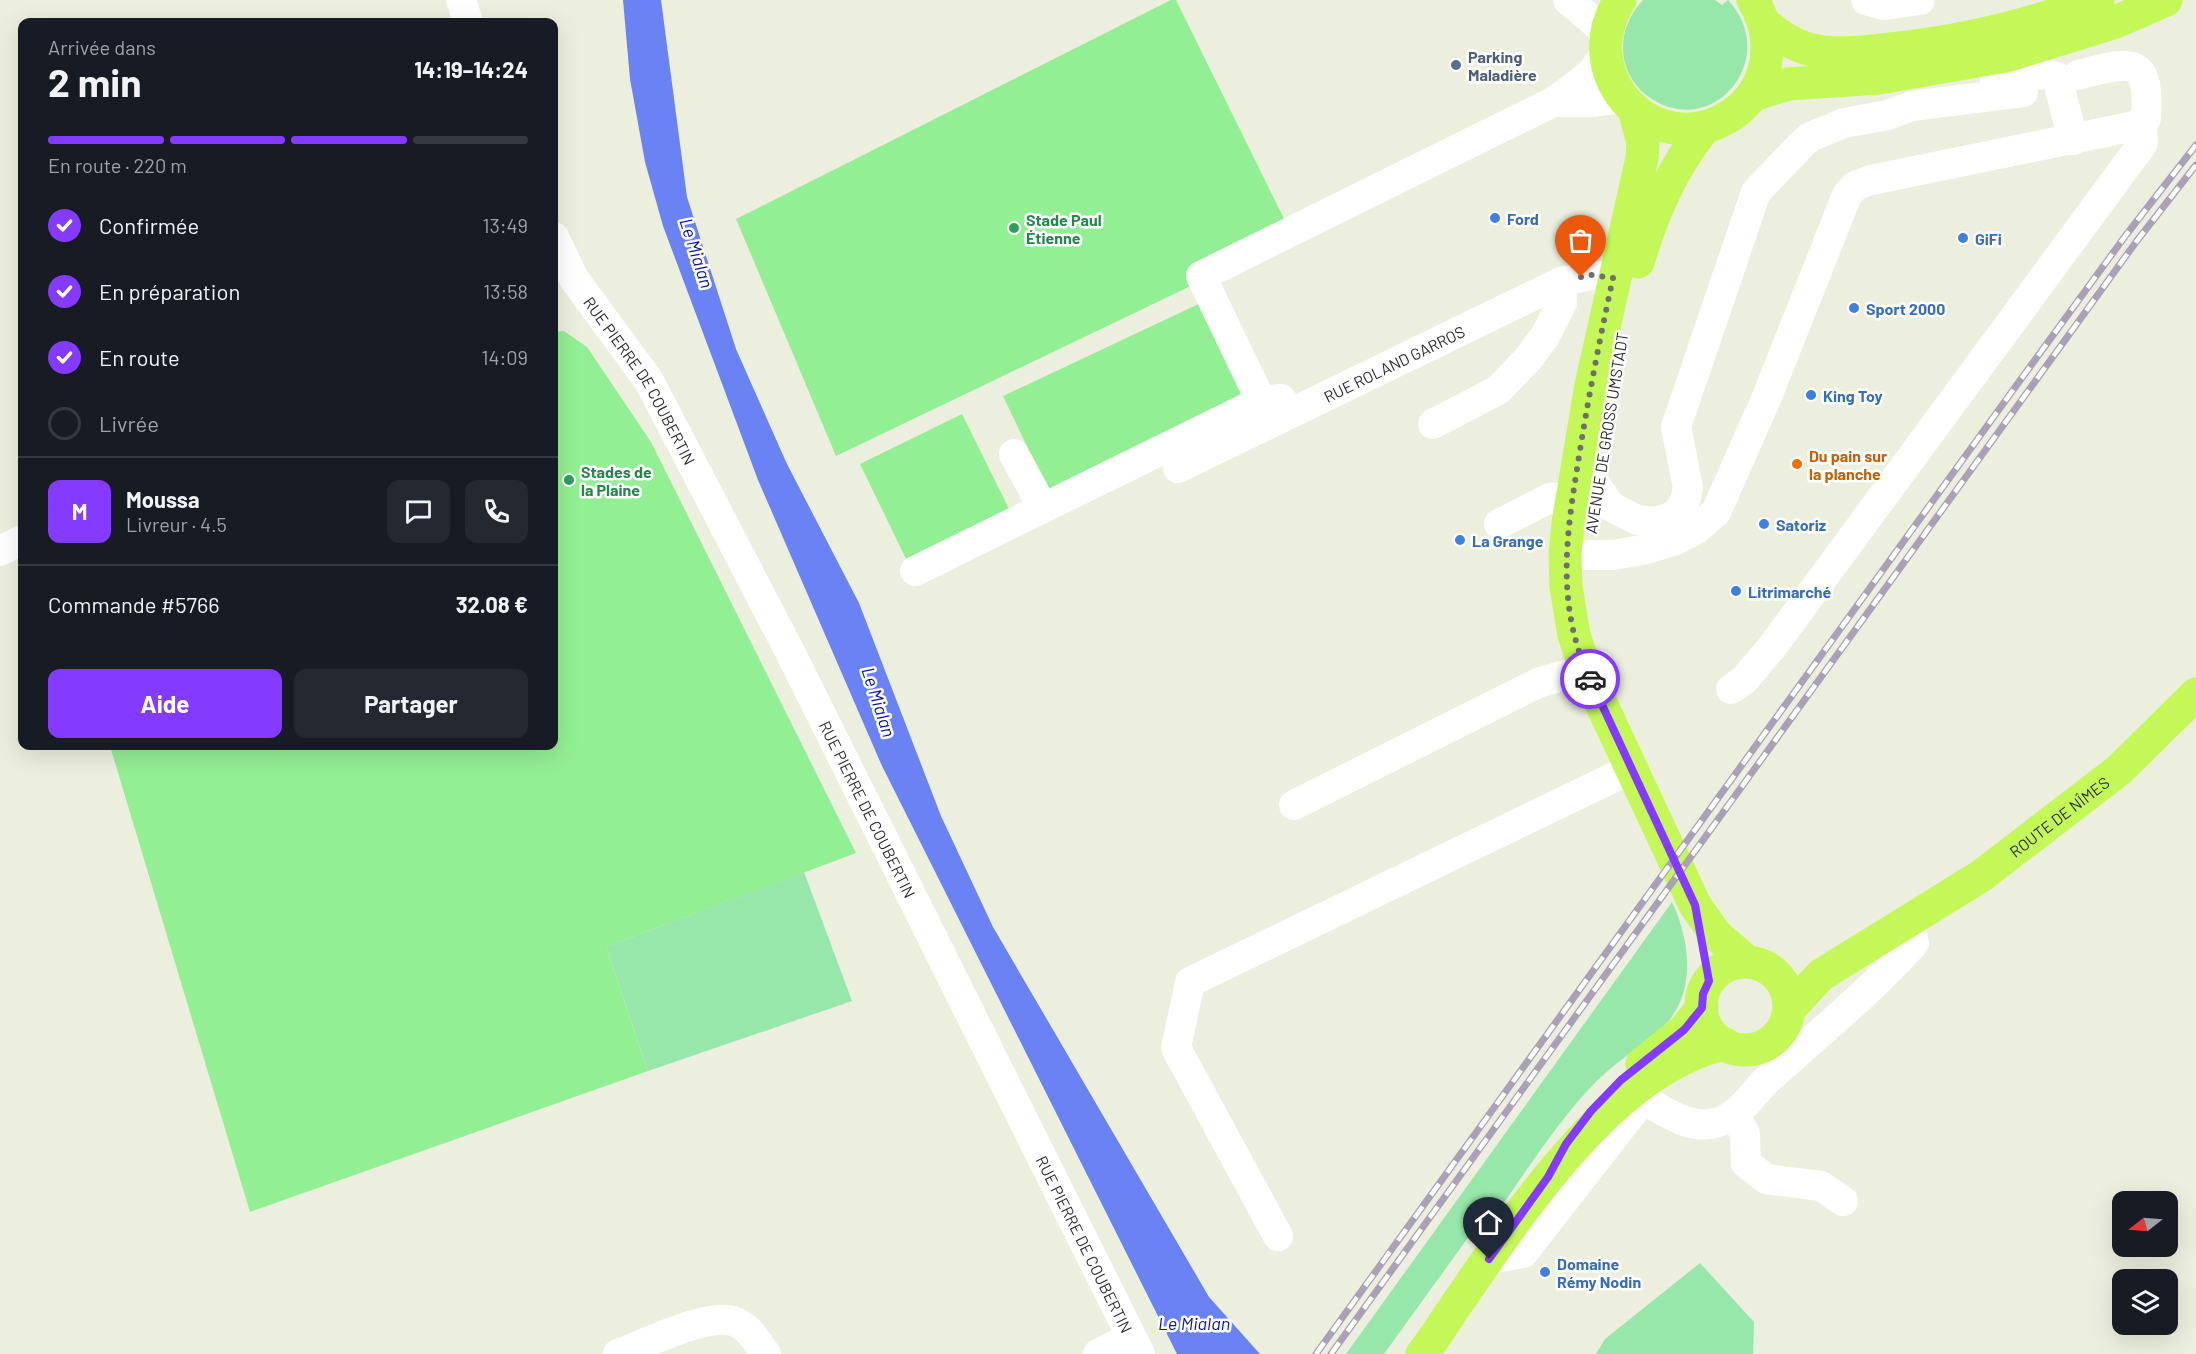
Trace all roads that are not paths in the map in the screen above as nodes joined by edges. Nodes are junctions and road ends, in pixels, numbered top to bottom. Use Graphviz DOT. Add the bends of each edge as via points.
graph roads {
  1 [pos="462,0"];
  2 [pos="1568,0"];
  3 [pos="1620,0"];
  4 [pos="1866,0"];
  5 [pos="1920,0"];
  6 [pos="2098,0"];
  7 [pos="2166,0"];
  8 [pos="1759,12"];
  9 [pos="467,18"];
  10 [pos="1605,41"];
  11 [pos="1906,74"];
  12 [pos="2078,75"];
  13 [pos="2023,92"];
  14 [pos="1753,95"];
  15 [pos="1553,102"];
  16 [pos="1628,104"];
  17 [pos="2142,123"];
  18 [pos="1705,127"];
  19 [pos="2073,140"];
  20 [pos="558,256"];
  21 [pos="1613,278"];
  22 [pos="1561,282"];
  23 [pos="564,284"];
  24 [pos="1329,394"];
  25 [pos="1261,401"];
  26 [pos="1433,424"];
  27 [pos="1014,454"];
  28 [pos="1178,468"];
  29 [pos="1584,490"];
  30 [pos="1043,508"];
  31 [pos="1499,524"];
  32 [pos="18,542"];
  33 [pos="0,551"];
  34 [pos="1576,556"];
  35 [pos="915,571"];
  36 [pos="1592,667"];
  37 [pos="1731,689"];
  38 [pos="2196,694"];
  39 [pos="1628,761"];
  40 [pos="1294,805"];
  41 [pos="1695,905"];
  42 [pos="1908,919"];
  43 [pos="1758,965"];
  44 [pos="1706,994"];
  45 [pos="1789,1009"];
  46 [pos="1725,1044"];
  47 [pos="1638,1096"];
  48 [pos="1735,1116"];
  49 [pos="1548,1177"];
  50 [pos="1843,1201"];
  51 [pos="1278,1236"];
  52 [pos="1489,1259"];
  53 [pos="1135,1346"];
  54 [pos="1431,1348"];
  55 [pos="618,1354"];
  56 [pos="766,1354"];
  57 [pos="1098,1354"];
  1 -- 9 [label="street"];
  2 -- 10 [label="street"];
  3 -- 10 [label="main road" via="1612,12"];
  4 -- 5 [label="street" via="1884,5"];
  6 -- 8 [label="main road" via="2000,32 1845,55 1796,45 1784,39"];
  7 -- 11 [label="main road" via="2113,23 2006,56"];
  8 -- 14 [label="main road" via="1768,43 1767,61"];
  10 -- 15 [label="street" via="1601,61"];
  10 -- 16 [label="main road, AVENUE DE GROSS UMSTADT" via="1607,68"];
  11 -- 14 [label="main road" via="1788,84"];
  11 -- 19 [label="street" via="1922,85 1942,89 2051,74 2059,83"];
  12 -- 17 [label="street" via="2132,65 2141,72 2148,94"];
  13 -- 29 [label="street" via="1912,106 1888,116 1844,123 1810,137 1756,192 1676,427 1688,489 1678,512 1654,522 1637,520"];
  14 -- 18 [label="main road" via="1723,120"];
  15 -- 16 [label="street"];
  15 -- 25 [label="street" via="1201,276"];
  16 -- 18 [label="main road" via="1668,127"];
  16 -- 21 [label="main road, AVENUE DE GROSS UMSTADT" via="1643,142 1642,158"];
  17 -- 19 [label="street"];
  17 -- 37 [label="street" via="2143,143 1772,647 1744,680"];
  18 -- 29 [label="main road, AVENUE DE GROSS UMSTADT" via="1661,195 1633,277"];
  19 -- 34 [label="street" via="1855,186 1847,195 1766,399 1716,512 1676,540 1633,552"];
  20 -- 23 [label="street, RUE PIERRE DE COUBERTIN"];
  21 -- 22 [label="street, RUE ROLAND GARROS" via="1591,275"];
  21 -- 29 [label="main road, AVENUE DE GROSS UMSTADT" via="1591,385"];
  22 -- 24 [label="street, RUE ROLAND GARROS"];
  22 -- 26 [label="street" via="1562,303 1528,359 1498,390"];
  23 -- 53 [label="street, RUE PIERRE DE COUBERTIN" via="654,392 789,650"];
  24 -- 25 [label="street"];
  24 -- 28 [label="street, RUE ROLAND GARROS"];
  25 -- 30 [label="street"];
  27 -- 30 [label="street"];
  29 -- 31 [label="street" via="1550,498"];
  29 -- 34 [label="main road, AVENUE DE GROSS UMSTADT"];
  30 -- 35 [label="street"];
  32 -- 33 [label="street"];
  34 -- 36 [label="main road, AVENUE DE GROSS UMSTADT" via="1588,590"];
  36 -- 39 [label="main road, AVENUE DE GROSS UMSTADT"];
  36 -- 40 [label="street" via="1538,683"];
  38 -- 42 [label="main road, ROUTE DE NÎMES" via="2119,770 1981,876"];
  39 -- 41 [label="main road, AVENUE DE GROSS UMSTADT"];
  39 -- 51 [label="street" via="1190,982 1176,1048"];
  41 -- 43 [label="main road, AVENUE DE GROSS UMSTADT" via="1729,949"];
  41 -- 44 [label="main road, AVENUE DE GROSS UMSTADT"];
  42 -- 43 [label="main road, ROUTE DE NÎMES" via="1829,952"];
  42 -- 45 [label="main road, ROUTE DE NÎMES" via="1821,975"];
  42 -- 48 [label="street" via="1914,943 1883,978 1765,1082"];
  43 -- 44 [label="main road" via="1730,964"];
  43 -- 45 [label="main road" via="1784,986"];
  44 -- 46 [label="main road" via="1711,1033"];
  44 -- 49 [label="main road" via="1684,1030 1621,1080 1591,1111"];
  45 -- 46 [label="main road" via="1785,1024 1770,1042 1748,1049"];
  46 -- 47 [label="main road" via="1687,1056"];
  47 -- 48 [label="street" via="1690,1125 1714,1124"];
  47 -- 49 [label="main road" via="1601,1120"];
  47 -- 52 [label="street" via="1523,1253"];
  48 -- 50 [label="street" via="1745,1134 1746,1163 1766,1179 1821,1186"];
  49 -- 52 [label="main road"];
  52 -- 54 [label="main road"];
  53 -- 57 [label="street"];
  55 -- 56 [label="street" via="716,1319 735,1322 748,1330"];
}
